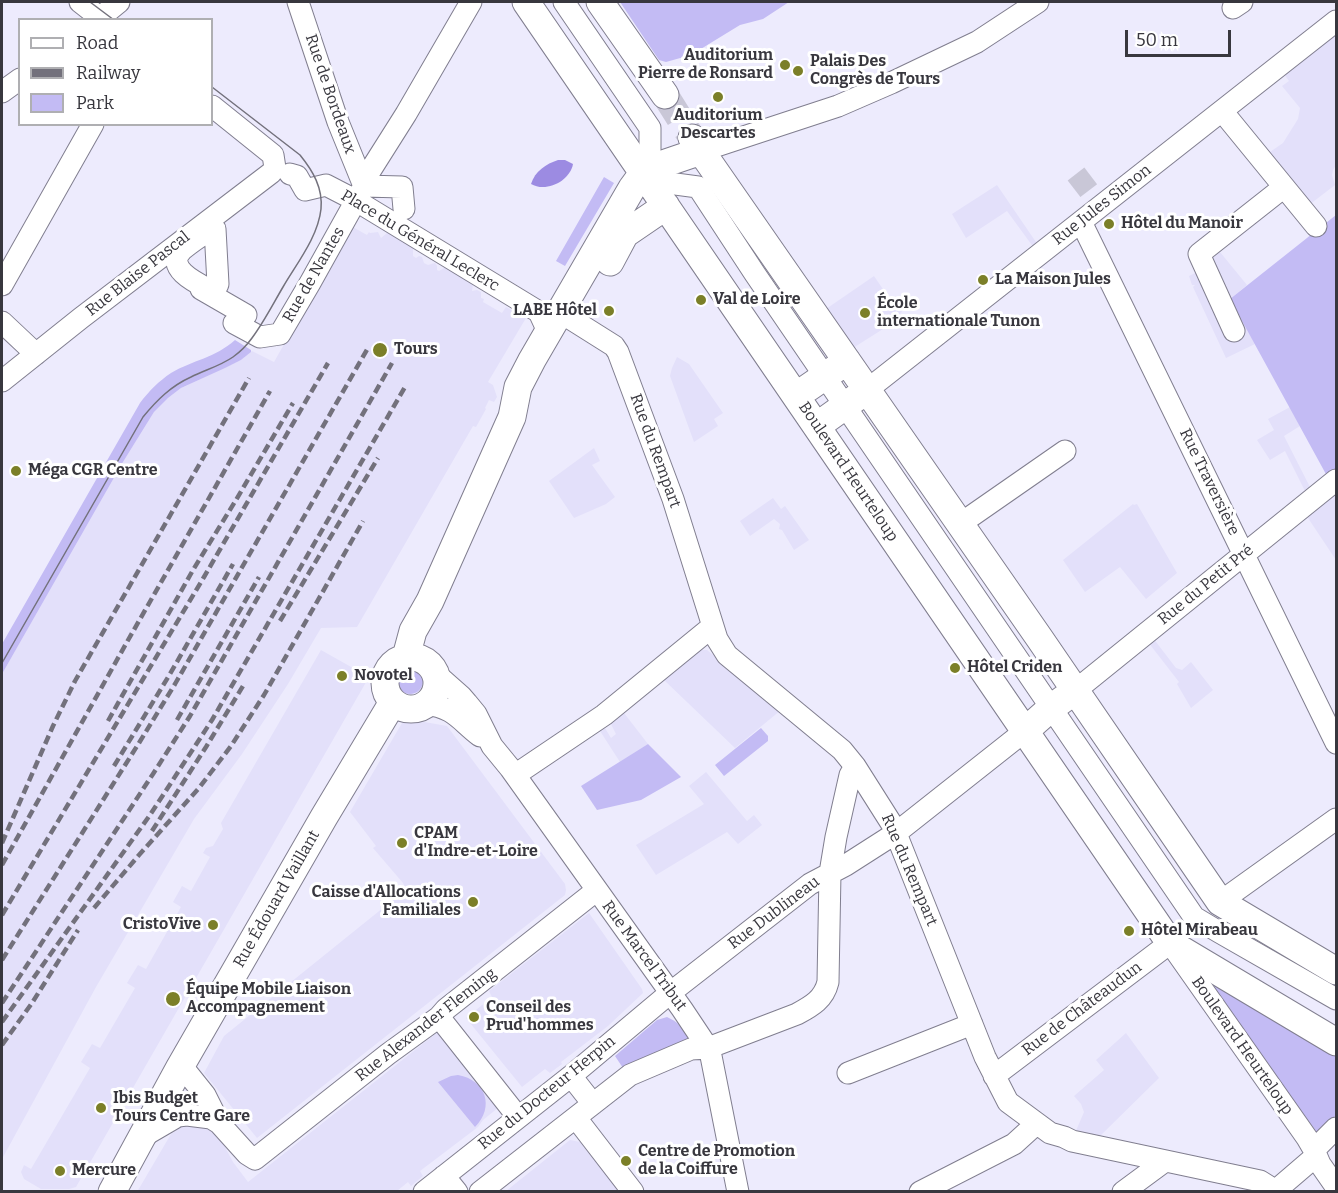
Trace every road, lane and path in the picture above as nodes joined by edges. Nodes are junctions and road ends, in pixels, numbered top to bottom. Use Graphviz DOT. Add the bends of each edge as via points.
graph roads {
  1 [pos="80,2"];
  2 [pos="119,2"];
  3 [pos="298,2"];
  4 [pos="471,2"];
  5 [pos="526,2"];
  6 [pos="564,2"];
  7 [pos="600,2"];
  8 [pos="1038,2"];
  9 [pos="99,18"];
  10 [pos="101,18"];
  11 [pos="1336,21"];
  12 [pos="18,80"];
  13 [pos="2,92"];
  14 [pos="665,95"];
  15 [pos="213,107"];
  16 [pos="1222,111"];
  17 [pos="92,126"];
  18 [pos="697,144"];
  19 [pos="652,167"];
  20 [pos="283,171"];
  21 [pos="1284,187"];
  22 [pos="360,193"];
  23 [pos="666,206"];
  24 [pos="404,209"];
  25 [pos="1080,223"];
  26 [pos="1316,226"];
  27 [pos="160,258"];
  28 [pos="2,285"];
  29 [pos="567,311"];
  30 [pos="2,322"];
  31 [pos="1234,331"];
  32 [pos="36,354"];
  33 [pos="847,361"];
  34 [pos="825,376"];
  35 [pos="2,381"];
  36 [pos="867,390"];
  37 [pos="796,396"];
  38 [pos="846,406"];
  39 [pos="817,426"];
  40 [pos="1065,451"];
  41 [pos="1336,480"];
  42 [pos="960,524"];
  43 [pos="1244,555"];
  44 [pos="713,626"];
  45 [pos="422,663"];
  46 [pos="1076,690"];
  47 [pos="393,702"];
  48 [pos="426,704"];
  49 [pos="1051,708"];
  50 [pos="1024,731"];
  51 [pos="1336,743"];
  52 [pos="492,746"];
  53 [pos="855,766"];
  54 [pos="515,775"];
  55 [pos="1336,819"];
  56 [pos="896,833"];
  57 [pos="830,873"];
  58 [pos="597,890"];
  59 [pos="1220,902"];
  60 [pos="1170,943"];
  61 [pos="1336,971"];
  62 [pos="670,993"];
  63 [pos="1336,999"];
  64 [pos="439,1017"];
  65 [pos="972,1024"];
  66 [pos="1336,1042"];
  67 [pos="708,1048"];
  68 [pos="181,1065"];
  69 [pos="848,1073"];
  70 [pos="571,1076"];
  71 [pos="994,1076"];
  72 [pos="593,1104"];
  73 [pos="518,1118"];
  74 [pos="576,1118"];
  75 [pos="219,1123"];
  76 [pos="1036,1124"];
  77 [pos="1336,1128"];
  78 [pos="142,1137"];
  79 [pos="1315,1153"];
  80 [pos="1165,1161"];
  81 [pos="450,1184"];
  82 [pos="1336,1187"];
  83 [pos="112,1191"];
  84 [pos="424,1191"];
  85 [pos="480,1191"];
  86 [pos="633,1191"];
  87 [pos="738,1191"];
  88 [pos="920,1191"];
  89 [pos="1123,1191"];
  90 [pos="1273,1191"];
  1 -- 9 [label="street"];
  2 -- 10 [label="street"];
  3 -- 22 [label="street, Rue de Bordeaux"];
  4 -- 22 [label="street, Place du Général Leclerc"];
  5 -- 19 [label="main road, Boulevard Heurteloup"];
  6 -- 19 [label="street, Boulevard Heurteloup" via="650,128"];
  7 -- 14 [label="main road"];
  8 -- 18 [label="street" via="980,47 838,106"];
  11 -- 16 [label="street, Rue Jules Simon"];
  12 -- 13 [label="street"];
  15 -- 20 [label="street" via="273,155"];
  16 -- 21 [label="street"];
  16 -- 25 [label="street, Rue Jules Simon" via="1095,199"];
  17 -- 28 [label="street"];
  18 -- 19 [label="main road"];
  18 -- 33 [label="main road"];
  19 -- 23 [label="main road, Boulevard Heurteloup"];
  19 -- 29 [label="main road" via="632,188"];
  19 -- 34 [label="street" via="668,183 698,187"];
  20 -- 22 [label="street, Place du Général Leclerc" via="297,176 305,190 326,185"];
  20 -- 27 [label="street, Rue Blaise Pascal" via="271,173"];
  21 -- 26 [label="street"];
  21 -- 31 [label="street" via="1199,254"];
  22 -- 24 [label="street" via="402,187"];
  22 -- 27 [label="street, Rue de Nantes" via="280,334 260,337 240,317 170,270"];
  22 -- 29 [label="street, Place du Général Leclerc" via="539,312"];
  23 -- 29 [label="main road" via="625,234"];
  23 -- 37 [label="main road, Boulevard Heurteloup"];
  25 -- 36 [label="street, Rue Jules Simon"];
  25 -- 43 [label="street, Rue Traversière"];
  27 -- 32 [label="street, Rue Blaise Pascal"];
  29 -- 44 [label="street, Rue du Rempart" via="618,352 683,527"];
  29 -- 45 [label="main road" via="533,390 512,417 430,601"];
  30 -- 32 [label="street"];
  32 -- 35 [label="street, Rue Blaise Pascal"];
  33 -- 34 [label="main road"];
  33 -- 36 [label="main road"];
  34 -- 37 [label="main road"];
  34 -- 38 [label="street"];
  36 -- 38 [label="main road"];
  36 -- 42 [label="main road"];
  37 -- 39 [label="main road, Boulevard Heurteloup"];
  38 -- 39 [label="main road"];
  38 -- 49 [label="street"];
  39 -- 50 [label="main road, Boulevard Heurteloup"];
  40 -- 42 [label="street"];
  41 -- 43 [label="street, Rue du Petit Pré"];
  42 -- 46 [label="main road"];
  43 -- 46 [label="street, Rue du Petit Pré"];
  43 -- 51 [label="street, Rue Traversière"];
  44 -- 53 [label="street, Rue du Rempart" via="727,655 837,745"];
  44 -- 54 [label="street" via="604,715"];
  45 -- 47 [label="main road" via="395,662 391,666 385,686"];
  45 -- 48 [label="main road" via="437,681 433,697"];
  45 -- 52 [label="street, Rue Marcel Tribut" via="467,703"];
  46 -- 49 [label="main road"];
  46 -- 59 [label="main road"];
  47 -- 48 [label="main road" via="409,709"];
  47 -- 68 [label="main road, Rue Édouard Vaillant"];
  48 -- 52 [label="street, Rue Marcel Tribut" via="450,710"];
  49 -- 50 [label="main road"];
  49 -- 63 [label="street" via="1194,917"];
  50 -- 56 [label="street, Rue Dublineau"];
  50 -- 60 [label="main road, Boulevard Heurteloup"];
  52 -- 54 [label="street, Rue Marcel Tribut"];
  53 -- 56 [label="street, Rue du Rempart"];
  53 -- 57 [label="street" via="850,773"];
  54 -- 58 [label="street, Rue Marcel Tribut"];
  55 -- 59 [label="street"];
  56 -- 57 [label="street, Rue Dublineau"];
  56 -- 65 [label="street, Rue du Rempart"];
  57 -- 62 [label="street, Rue Dublineau" via="810,884"];
  57 -- 67 [label="street" via="828,982 822,996 808,1009"];
  58 -- 62 [label="street, Rue Marcel Tribut"];
  58 -- 64 [label="street, Rue Alexander Fleming"];
  59 -- 61 [label="main road"];
  60 -- 66 [label="main road, Boulevard Heurteloup"];
  60 -- 71 [label="street, Rue de Châteaudun"];
  60 -- 79 [label="street, Boulevard Heurteloup"];
  62 -- 67 [label="street, Rue Marcel Tribut"];
  62 -- 70 [label="street, Rue du Docteur Herpin"];
  64 -- 73 [label="street"];
  64 -- 75 [label="street, Rue Alexander Fleming" via="255,1159"];
  65 -- 69 [label="street"];
  65 -- 71 [label="street, Rue du Rempart"];
  67 -- 72 [label="street" via="691,1049 630,1075"];
  67 -- 87 [label="street, Rue Marcel Tribut"];
  68 -- 75 [label="street" via="205,1095"];
  68 -- 78 [label="main road, Rue Édouard Vaillant"];
  70 -- 72 [label="street"];
  70 -- 73 [label="street, Rue du Docteur Herpin"];
  71 -- 76 [label="street, Rue du Rempart" via="1008,1102"];
  72 -- 74 [label="street"];
  73 -- 81 [label="street, Rue du Docteur Herpin"];
  74 -- 85 [label="street"];
  74 -- 86 [label="street"];
  75 -- 78 [label="street" via="211,1118 178,1116"];
  76 -- 80 [label="street, Rue du Rempart" via="1072,1141"];
  76 -- 88 [label="street" via="1014,1144"];
  77 -- 79 [label="street, Rue du Rempart"];
  78 -- 83 [label="main road, Rue Édouard Vaillant"];
  79 -- 82 [label="street"];
  79 -- 90 [label="street, Rue du Rempart"];
  80 -- 89 [label="street"];
  80 -- 90 [label="street, Rue du Rempart" via="1260,1181"];
  81 -- 84 [label="street, Rue du Docteur Herpin"];
}
